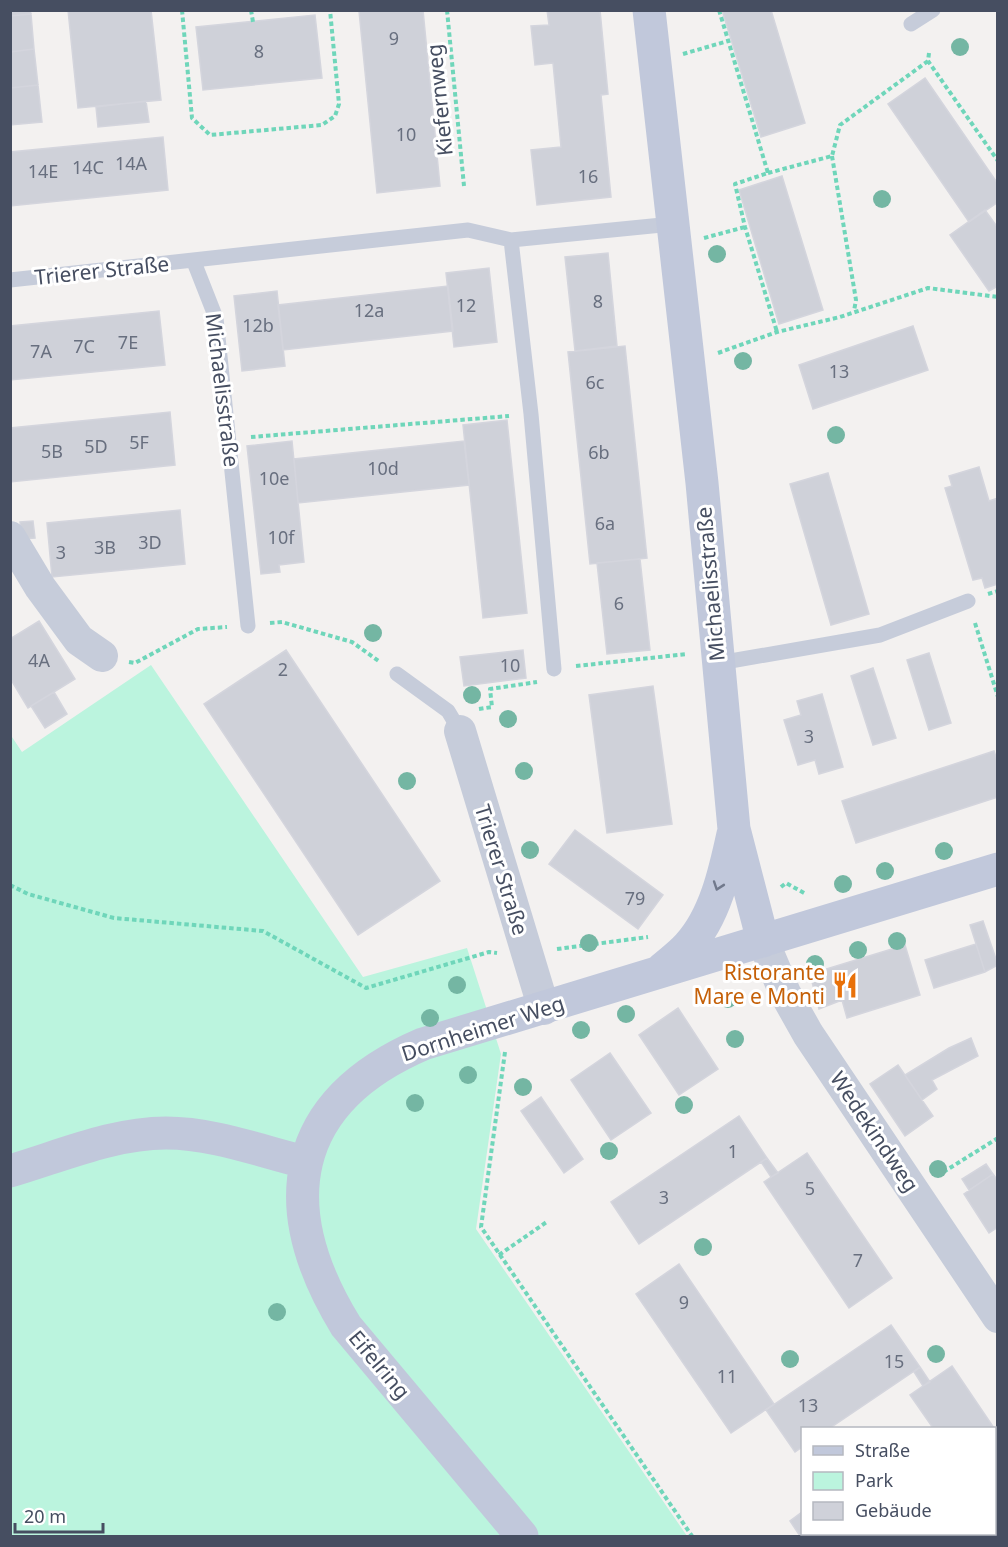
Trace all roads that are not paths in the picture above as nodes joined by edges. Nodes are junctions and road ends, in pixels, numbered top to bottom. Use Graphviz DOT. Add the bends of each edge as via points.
graph roads {
  1 [pos="649,10"];
  2 [pos="933,10"];
  3 [pos="911,24"];
  4 [pos="673,235"];
  5 [pos="511,240"];
  6 [pos="194,261"];
  7 [pos="10,280"];
  8 [pos="10,537"];
  9 [pos="968,601"];
  10 [pos="248,626"];
  11 [pos="102,656"];
  12 [pos="718,656"];
  13 [pos="554,669"];
  14 [pos="397,674"];
  15 [pos="460,731"];
  16 [pos="734,829"];
  17 [pos="998,869"];
  18 [pos="763,941"];
  19 [pos="655,975"];
  20 [pos="544,1009"];
  21 [pos="305,1162"];
  22 [pos="10,1171"];
  23 [pos="998,1317"];
  24 [pos="522,1536"];
  1 -- 4 [label="street, Michaelisstraße"];
  2 -- 3 [label="lane"];
  4 -- 5 [label="lane"];
  4 -- 12 [label="street, Michaelisstraße"];
  5 -- 6 [label="lane" via="468,230"];
  5 -- 13 [label="lane"];
  6 -- 7 [label="lane, Trierer Straße"];
  6 -- 10 [label="lane, Michaelisstraße" via="216,318"];
  8 -- 11 [label="street" via="79,640"];
  9 -- 12 [label="lane" via="880,635"];
  12 -- 16 [label="street, Michaelisstraße"];
  14 -- 15 [label="lane" via="448,711"];
  15 -- 20 [label="street, Trierer Straße"];
  16 -- 18 [label="street, Michaelisstraße"];
  16 -- 19 [label="street, one-way" via="703,924 689,945"];
  17 -- 18 [label="street, Dornheimer Weg"];
  18 -- 19 [label="street, Dornheimer Weg"];
  18 -- 23 [label="street, Wedekindweg" via="808,1034"];
  19 -- 20 [label="street, Dornheimer Weg"];
  20 -- 21 [label="street, Dornheimer Weg" via="423,1044 382,1064 329,1111"];
  21 -- 22 [label="street" via="208,1138 168,1133 130,1136"];
  21 -- 24 [label="street, Eifelring" via="303,1199 309,1246 334,1306 346,1326"];
}
